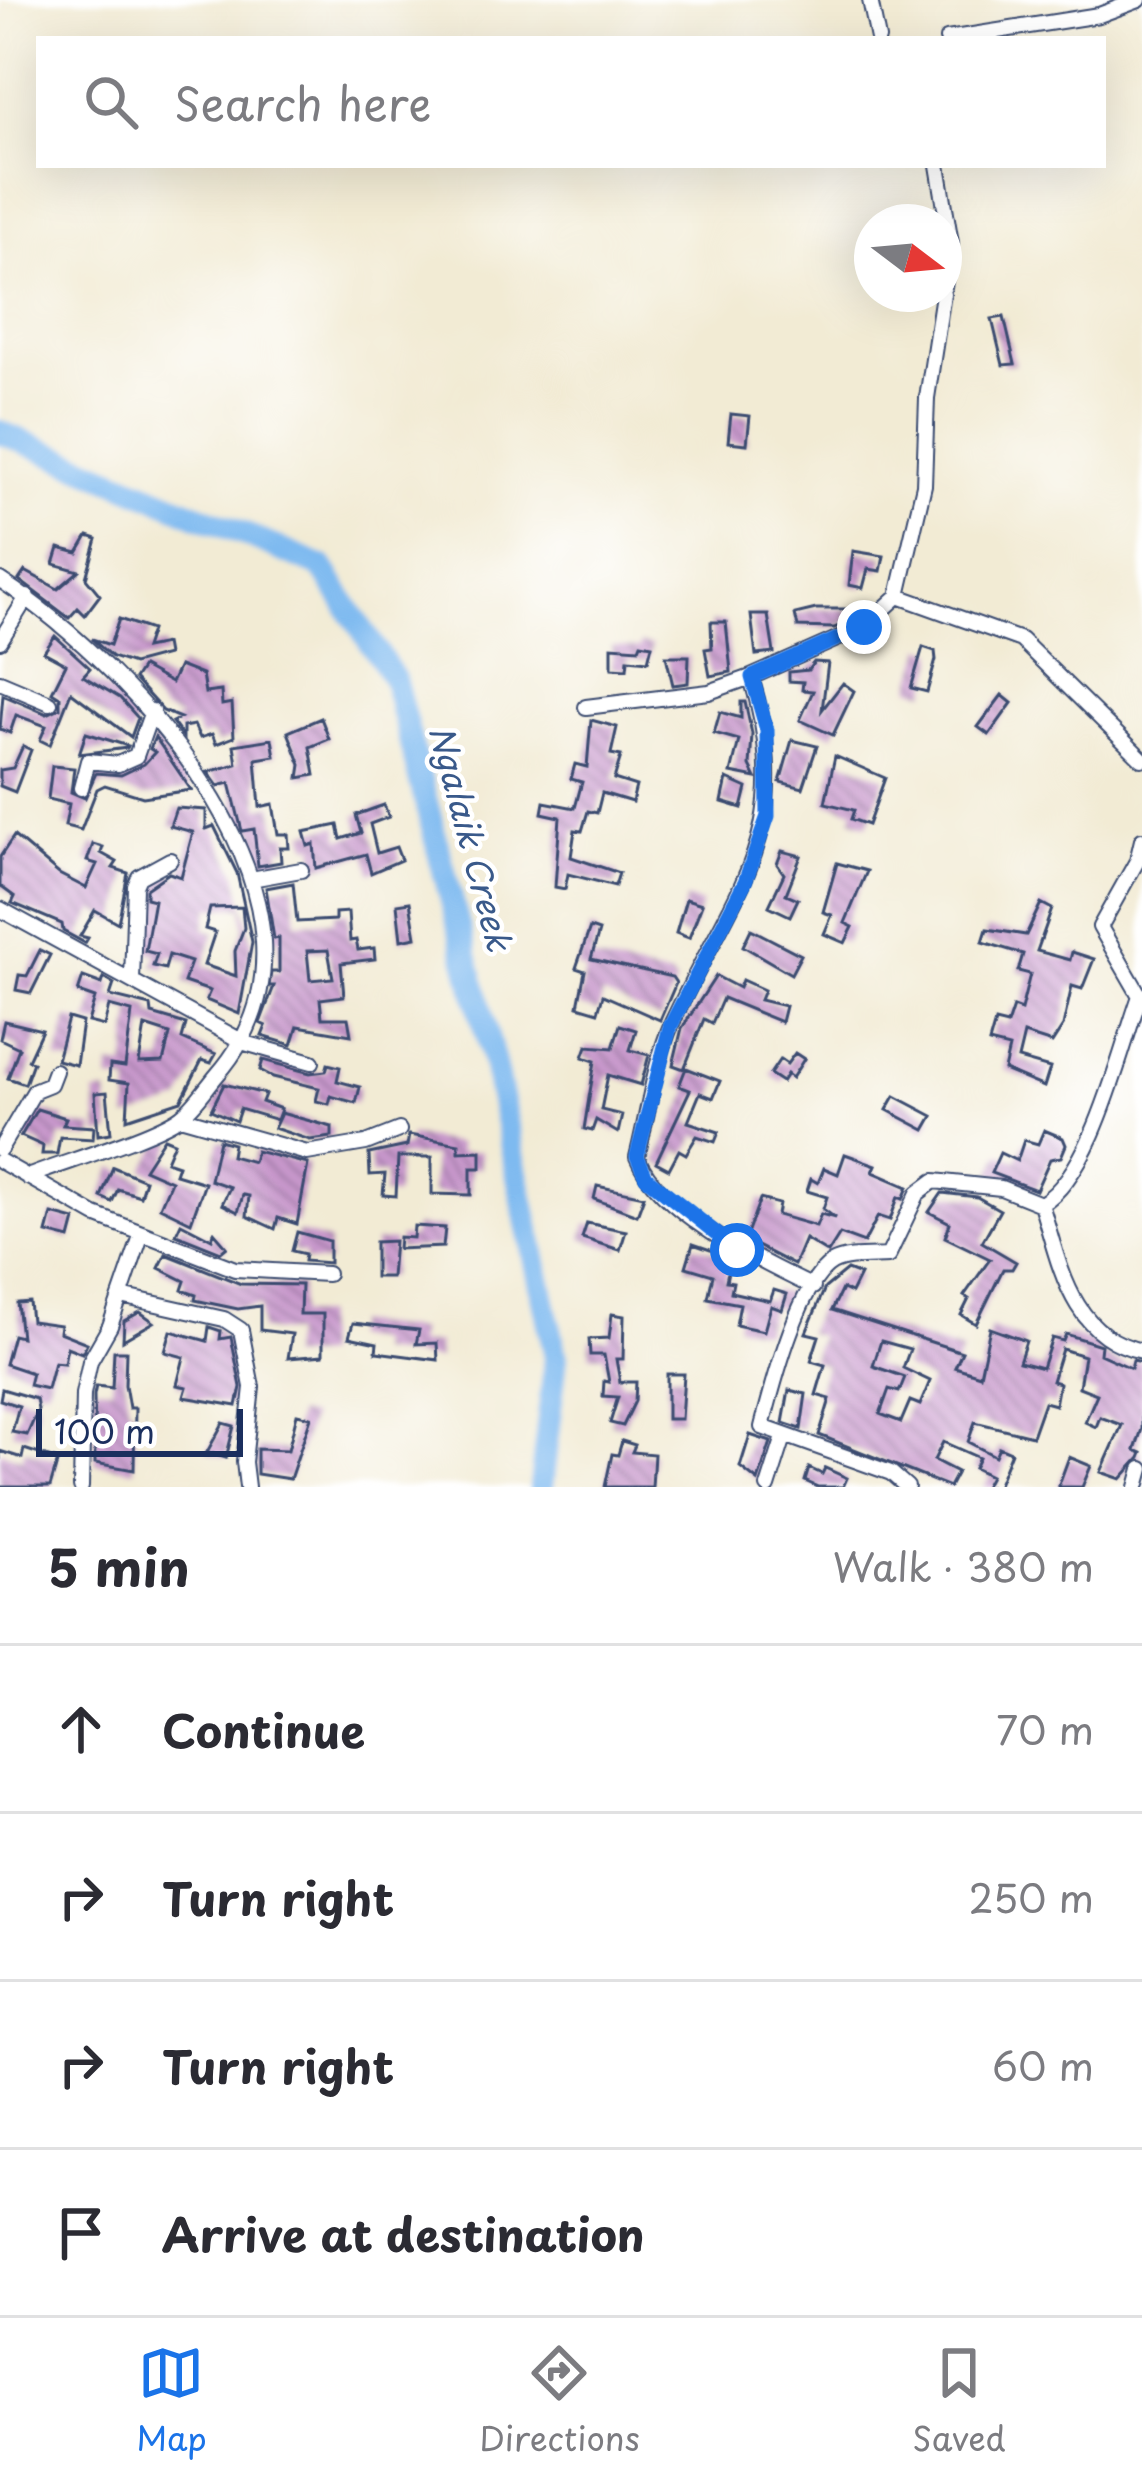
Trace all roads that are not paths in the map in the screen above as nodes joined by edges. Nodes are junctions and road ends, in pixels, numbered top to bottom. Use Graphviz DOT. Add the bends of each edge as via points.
graph roads {
  1 [pos="870,0"];
  2 [pos="1139,0"];
  3 [pos="877,36"];
  4 [pos="966,36"];
  5 [pos="938,168"];
  6 [pos="944,204"];
  7 [pos="941,312"];
  8 [pos="0,580"];
  9 [pos="898,596"];
  10 [pos="27,597"];
  11 [pos="0,640"];
  12 [pos="752,677"];
  13 [pos="0,682"];
  14 [pos="50,703"];
  15 [pos="586,707"];
  16 [pos="152,711"];
  17 [pos="1142,759"];
  18 [pos="81,788"];
  19 [pos="1142,840"];
  20 [pos="170,860"];
  21 [pos="301,870"];
  22 [pos="250,879"];
  23 [pos="0,909"];
  24 [pos="132,981"];
  25 [pos="245,1043"];
  26 [pos="312,1062"];
  27 [pos="55,1071"];
  28 [pos="180,1117"];
  29 [pos="399,1130"];
  30 [pos="0,1149"];
  31 [pos="0,1161"];
  32 [pos="26,1177"];
  33 [pos="1041,1204"];
  34 [pos="142,1233"];
  35 [pos="328,1274"];
  36 [pos="813,1287"];
  37 [pos="121,1296"];
  38 [pos="1142,1351"];
  39 [pos="784,1437"];
  40 [pos="1142,1468"];
  41 [pos="81,1487"];
  42 [pos="247,1487"];
  43 [pos="768,1487"];
  44 [pos="908,1487"];
  45 [pos="1137,1487"];
  1 -- 3 [label="street"];
  2 -- 4 [label="street" via="1099,15"];
  5 -- 6 [label="street"];
  7 -- 9 [label="street" via="924,485"];
  8 -- 10 [label="street"];
  9 -- 12 [label="street" via="864,627"];
  9 -- 17 [label="street" via="1021,640"];
  10 -- 11 [label="street"];
  10 -- 16 [label="street"];
  12 -- 15 [label="street" via="709,692"];
  12 -- 36 [label="street" via="767,730 768,816 745,882 670,1027 637,1156 646,1177 737,1250"];
  13 -- 14 [label="street"];
  16 -- 18 [label="street" via="136,756 118,764 88,761"];
  16 -- 22 [label="street" via="220,806"];
  19 -- 33 [label="street" via="1100,927 1140,996 1078,1163 1060,1192"];
  20 -- 24 [label="street" via="135,886"];
  21 -- 22 [label="street"];
  22 -- 25 [label="street" via="263,945"];
  23 -- 24 [label="street"];
  24 -- 25 [label="street"];
  25 -- 26 [label="street"];
  25 -- 28 [label="street"];
  27 -- 30 [label="street"];
  28 -- 29 [label="street" via="307,1153"];
  28 -- 32 [label="street"];
  31 -- 32 [label="street"];
  32 -- 34 [label="street"];
  33 -- 36 [label="street" via="1001,1188 934,1181 918,1193 888,1256 834,1261"];
  33 -- 38 [label="street" via="1061,1276 1092,1328"];
  34 -- 35 [label="street" via="235,1269"];
  34 -- 37 [label="street"];
  36 -- 39 [label="street" via="763,1427"];
  37 -- 41 [label="street" via="83,1394"];
  37 -- 42 [label="street" via="241,1330 252,1387"];
  39 -- 43 [label="street"];
  39 -- 44 [label="street" via="891,1473"];
  40 -- 45 [label="street"];
}
